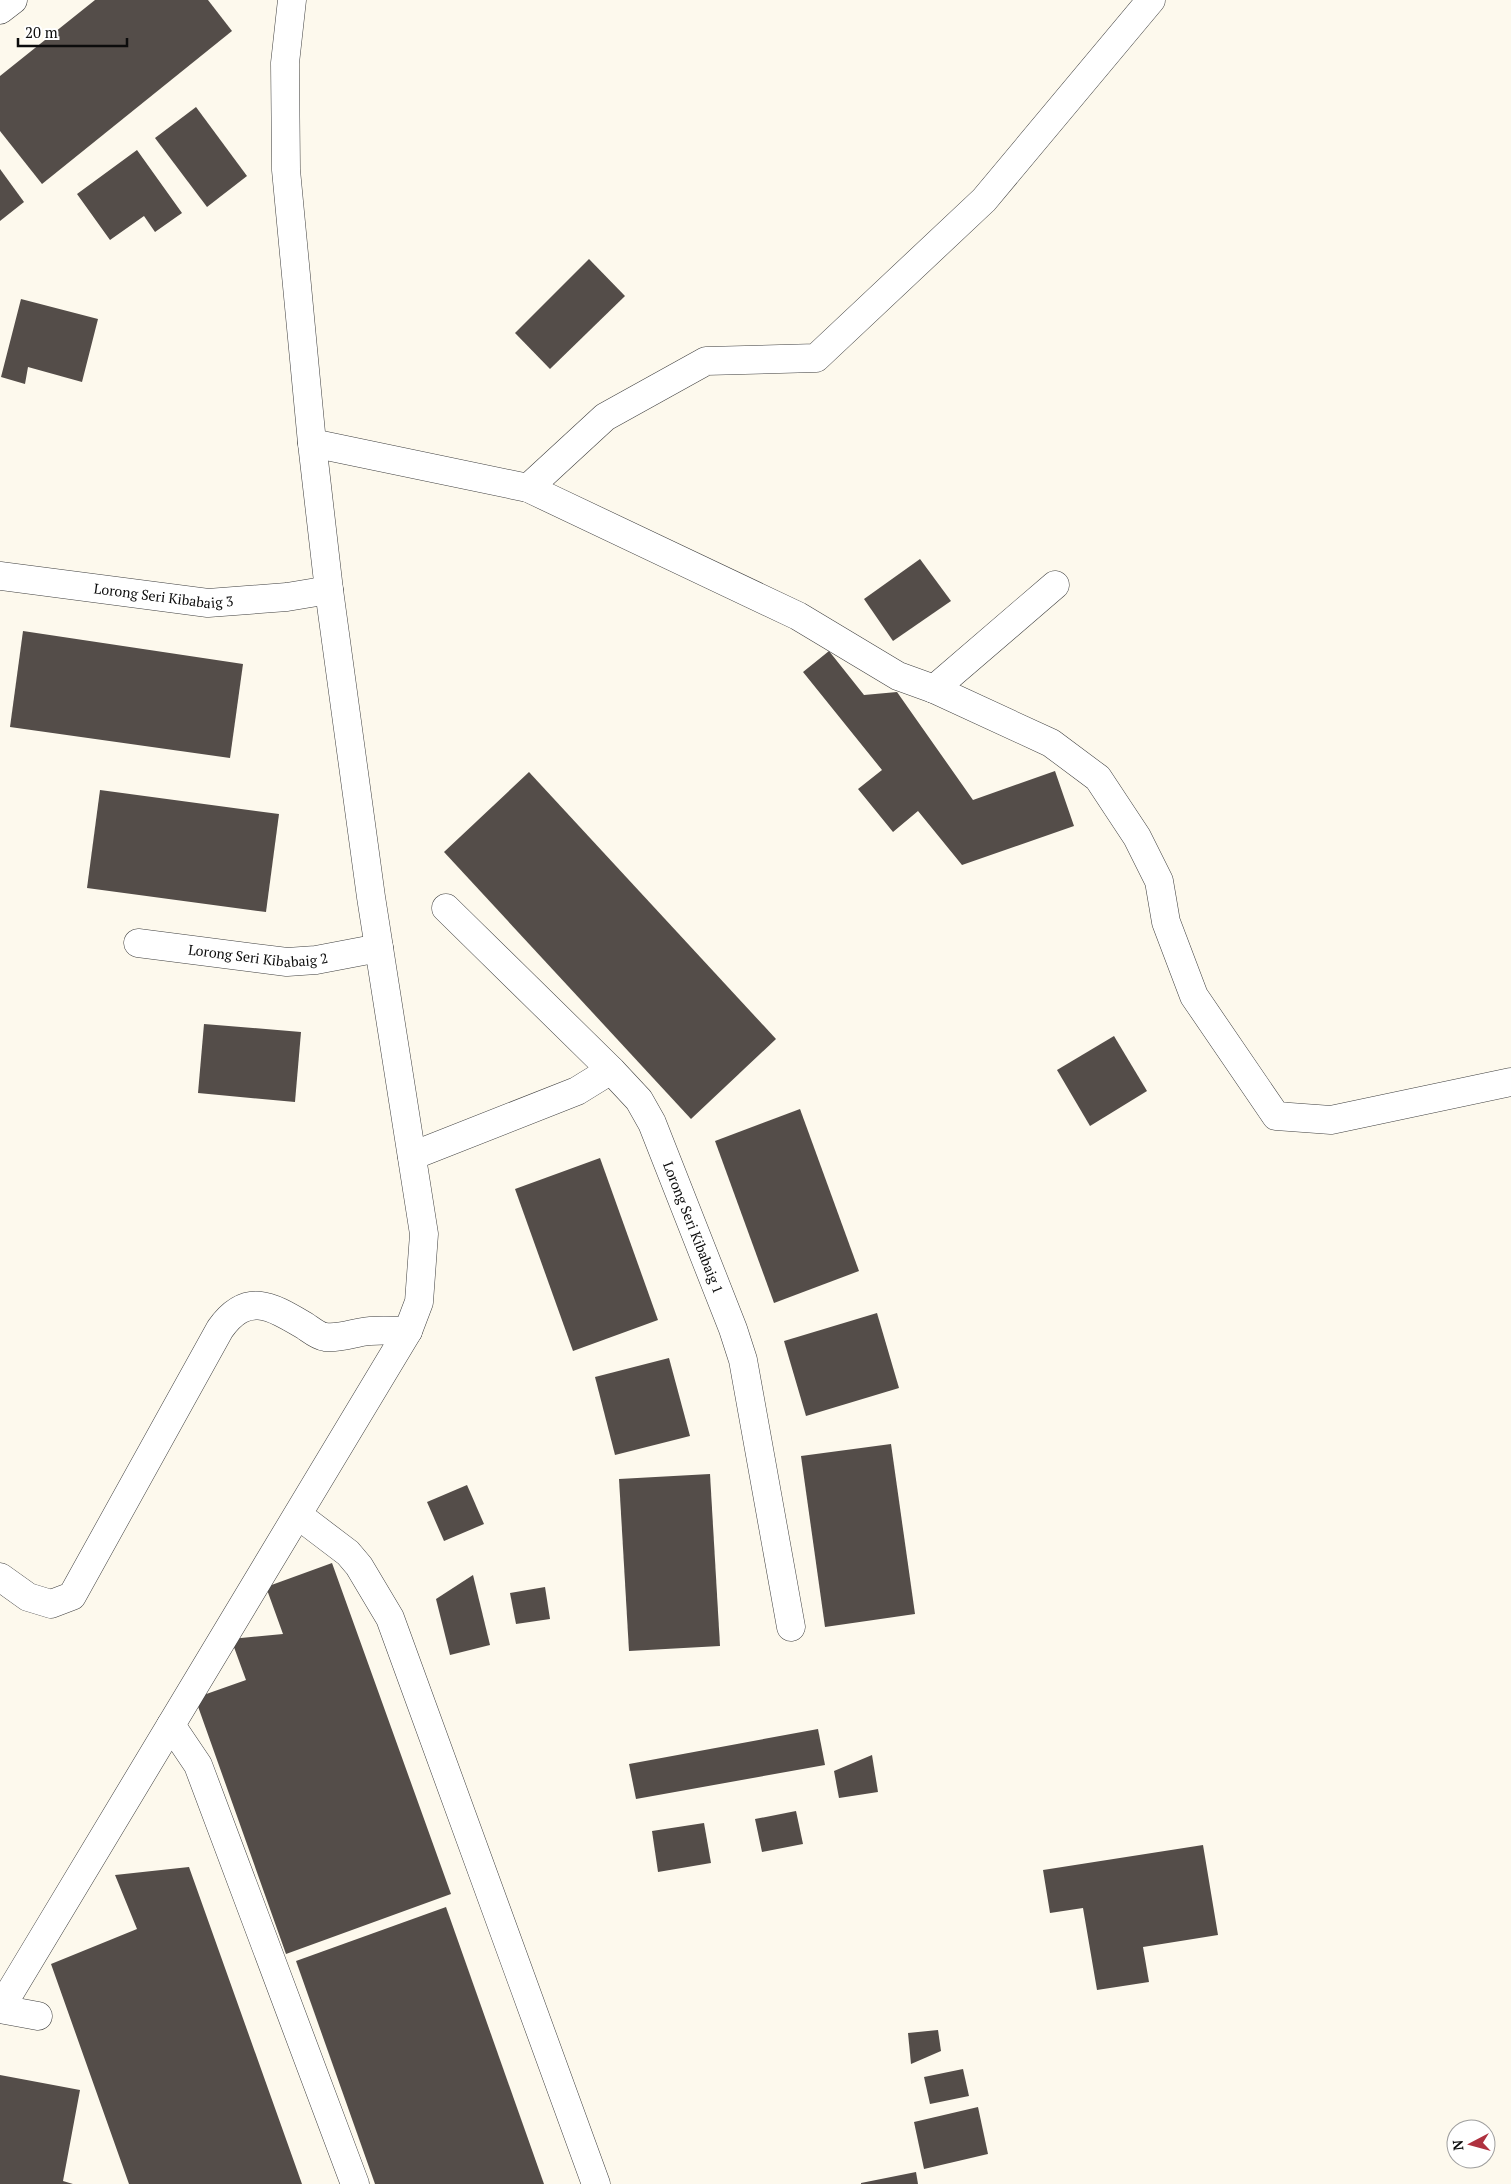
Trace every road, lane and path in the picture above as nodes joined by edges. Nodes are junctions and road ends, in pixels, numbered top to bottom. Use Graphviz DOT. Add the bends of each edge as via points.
graph roads {
  1 [pos="13,0"];
  2 [pos="292,0"];
  3 [pos="1150,0"];
  4 [pos="0,10"];
  5 [pos="312,444"];
  6 [pos="528,488"];
  7 [pos="0,576"];
  8 [pos="1055,585"];
  9 [pos="328,590"];
  10 [pos="934,689"];
  11 [pos="446,908"];
  12 [pos="138,943"];
  13 [pos="379,948"];
  14 [pos="611,1070"];
  15 [pos="1511,1082"];
  16 [pos="412,1156"];
  17 [pos="408,1331"];
  18 [pos="298,1515"];
  19 [pos="0,1577"];
  20 [pos="791,1627"];
  21 [pos="171,1725"];
  22 [pos="0,2009"];
  23 [pos="38,2016"];
  24 [pos="355,2184"];
  25 [pos="596,2184"];
  1 -- 4 [label="street"];
  2 -- 5 [label="street" via="285,63 286,170"];
  3 -- 6 [label="street" via="984,200 816,358 706,361 605,417"];
  5 -- 6 [label="street"];
  5 -- 9 [label="street"];
  6 -- 10 [label="street" via="798,616 898,676"];
  7 -- 9 [label="street, Lorong Seri Kibabaig 3" via="208,603 287,597"];
  8 -- 10 [label="street"];
  9 -- 13 [label="street"];
  10 -- 15 [label="street" via="1051,743 1098,778 1137,836 1159,881 1166,922 1194,996 1276,1116 1331,1120"];
  11 -- 14 [label="street, Lorong Seri Kibabaig 1"];
  12 -- 13 [label="street, Lorong Seri Kibabaig 2" via="287,962"];
  13 -- 16 [label="street"];
  14 -- 16 [label="street" via="577,1092"];
  14 -- 20 [label="street, Lorong Seri Kibabaig 1" via="639,1100 652,1123 733,1329 743,1360"];
  16 -- 17 [label="street" via="424,1234 418,1302"];
  17 -- 18 [label="street"];
  17 -- 19 [label="street" via="369,1331 343,1338 322,1337 282,1312 264,1306 244,1306 230,1315 220,1329 72,1596 51,1604 28,1597"];
  18 -- 21 [label="street"];
  18 -- 25 [label="street" via="348,1553 390,1618"];
  21 -- 22 [label="street"];
  21 -- 24 [label="street" via="198,1764"];
  22 -- 23 [label="street"];
}
